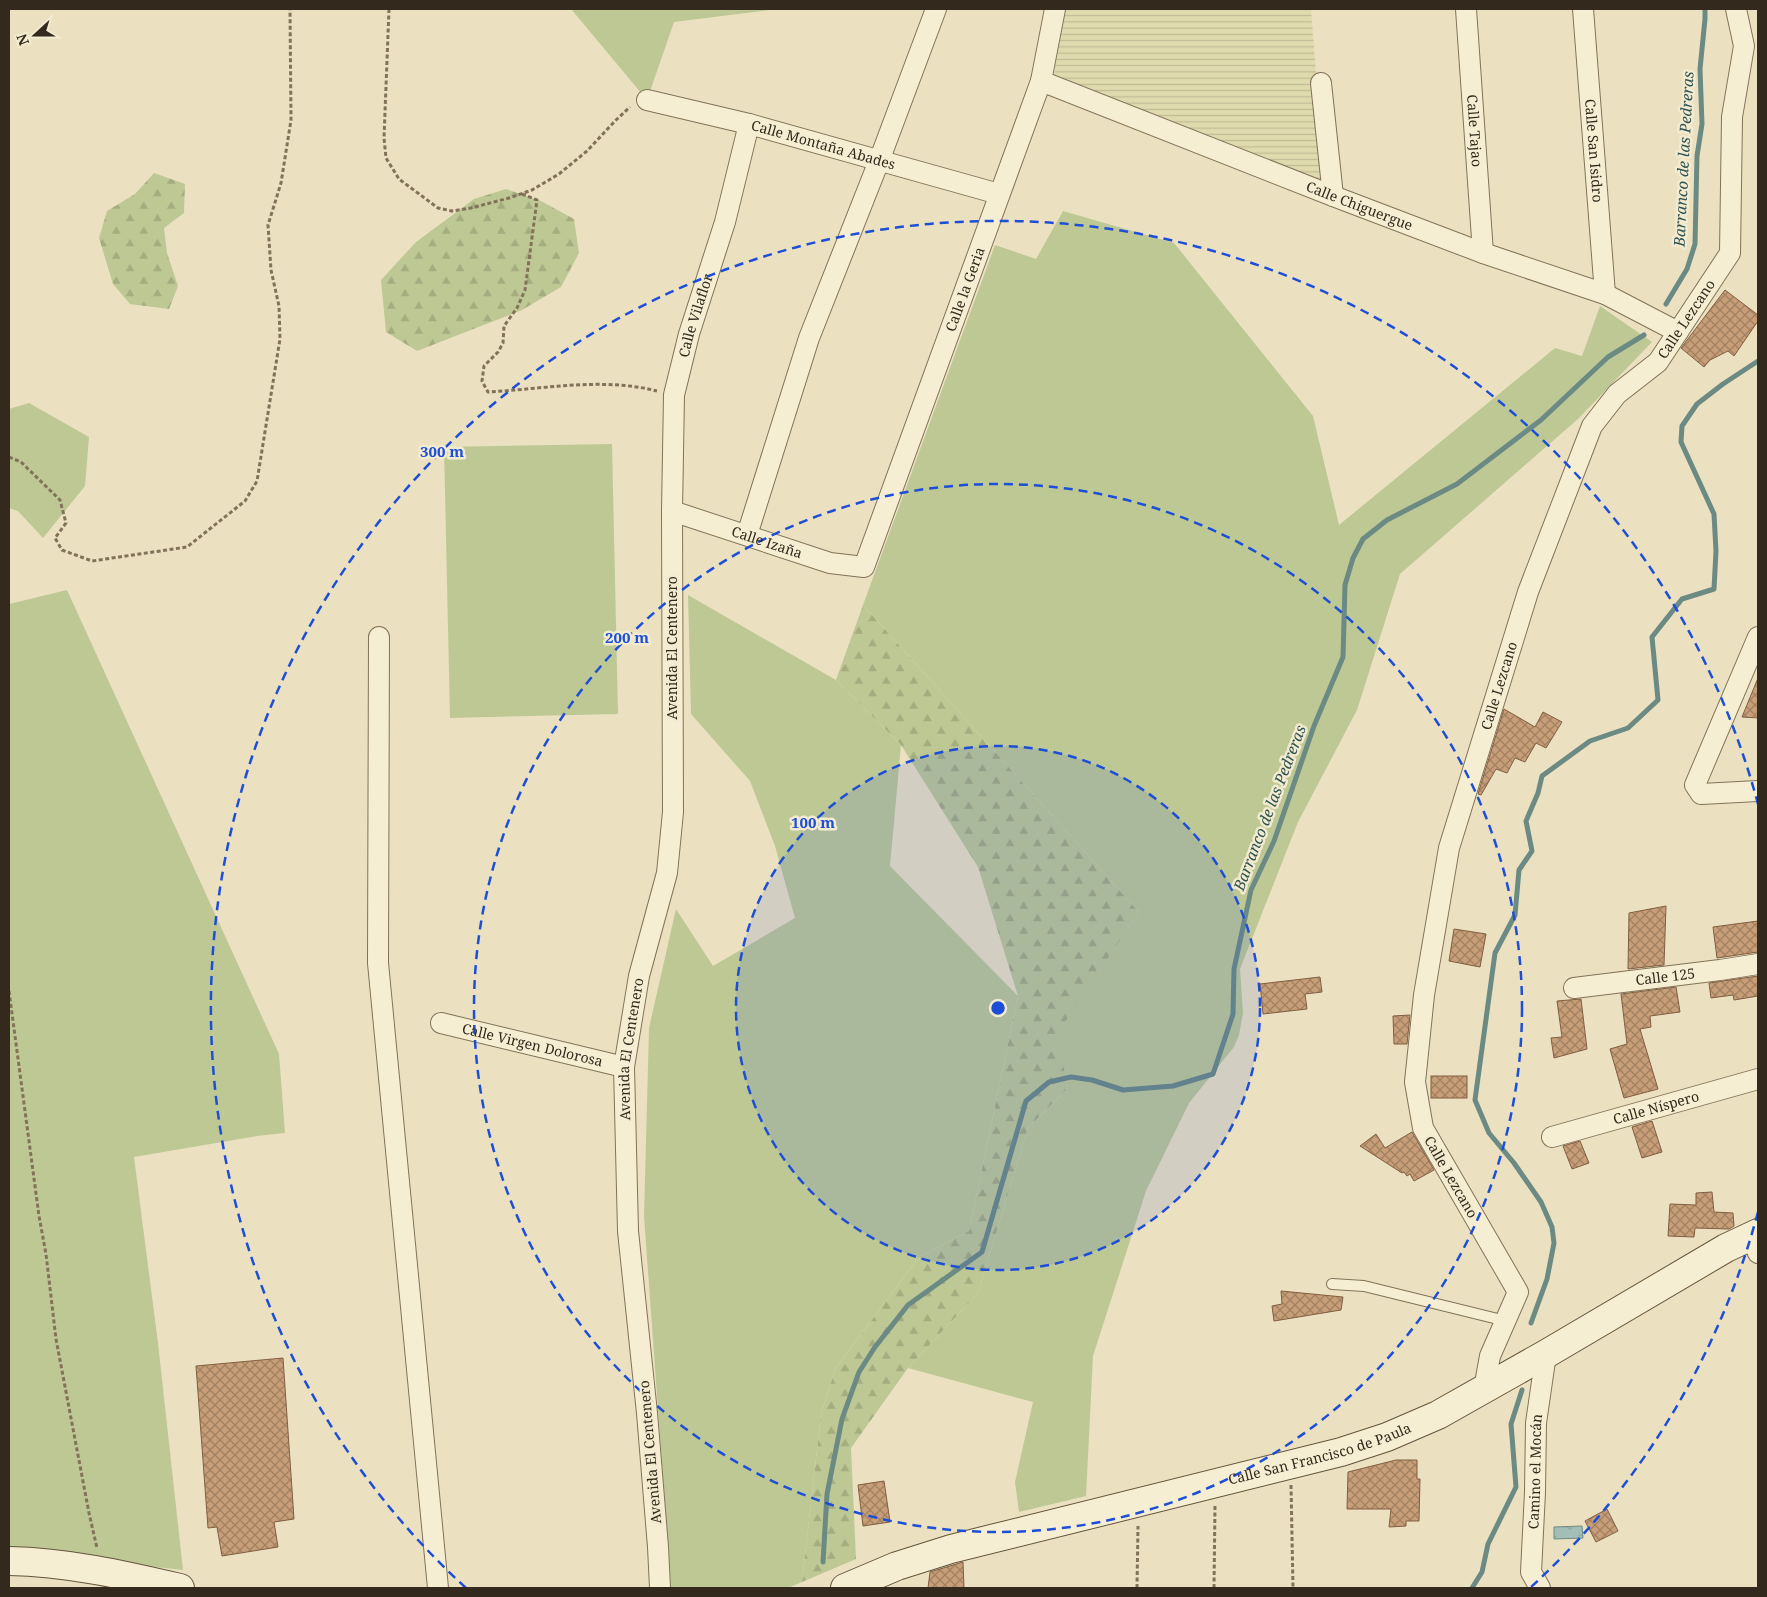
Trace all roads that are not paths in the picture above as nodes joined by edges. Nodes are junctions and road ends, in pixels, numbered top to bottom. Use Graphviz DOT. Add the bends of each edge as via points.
graph roads {
  1 [pos="936,9"];
  2 [pos="1055,9"];
  3 [pos="1466,9"];
  4 [pos="1583,9"];
  5 [pos="1736,9"];
  6 [pos="1041,80"];
  7 [pos="1321,84"];
  8 [pos="647,100"];
  9 [pos="750,124"];
  10 [pos="879,161"];
  11 [pos="999,194"];
  12 [pos="1333,196"];
  13 [pos="1483,253"];
  14 [pos="1605,294"];
  15 [pos="1678,332"];
  16 [pos="672,511"];
  17 [pos="747,535"];
  18 [pos="864,568"];
  19 [pos="379,637"];
  20 [pos="1758,637"];
  21 [pos="1754,659"];
  22 [pos="1758,792"];
  23 [pos="1758,964"];
  24 [pos="1574,988"];
  25 [pos="441,1023"];
  26 [pos="624,1067"];
  27 [pos="1758,1079"];
  28 [pos="1552,1137"];
  29 [pos="1756,1241"];
  30 [pos="1332,1284"];
  31 [pos="1506,1321"];
  32 [pos="1546,1354"];
  33 [pos="1484,1389"];
  34 [pos="9,1561"];
  35 [pos="180,1588"];
  36 [pos="438,1588"];
  37 [pos="660,1588"];
  38 [pos="845,1588"];
  39 [pos="1540,1588"];
  1 -- 10 [label="street"];
  2 -- 6 [label="street, Calle la Geria"];
  3 -- 13 [label="street, Calle Tajao"];
  4 -- 14 [label="street, Calle San Isidro"];
  5 -- 15 [label="street, Calle Lezcano" via="1744,46 1732,117 1730,253"];
  6 -- 11 [label="street, Calle la Geria"];
  6 -- 12 [label="street, Calle Chiguergue"];
  7 -- 12 [label="street"];
  8 -- 9 [label="street, Calle Montaña Abades"];
  9 -- 10 [label="street, Calle Montaña Abades"];
  9 -- 16 [label="street, Calle Vilaflor" via="674,395"];
  10 -- 11 [label="street, Calle Montaña Abades"];
  10 -- 17 [label="street" via="809,338"];
  11 -- 18 [label="street, Calle la Geria"];
  12 -- 13 [label="street, Calle Chiguergue"];
  13 -- 14 [label="street, Calle Chiguergue"];
  14 -- 15 [label="street, Calle Chiguergue"];
  15 -- 31 [label="street, Calle Lezcano" via="1658,362 1617,394 1592,426 1528,592 1449,848 1424,994 1415,1082 1423,1128 1518,1292"];
  16 -- 17 [label="street, Calle Izaña"];
  16 -- 26 [label="street, Avenida El Centenero" via="672,821 667,873 639,976"];
  17 -- 18 [label="street, Calle Izaña" via="830,563"];
  19 -- 36 [label="street" via="378,963"];
  20 -- 21 [label="street"];
  21 -- 22 [label="street" via="1724,716 1694,785 1702,794"];
  23 -- 24 [label="street, Calle 125"];
  25 -- 26 [label="street, Calle Virgen Dolorosa"];
  26 -- 37 [label="street, Avenida El Centenero" via="628,1231 648,1423"];
  27 -- 28 [label="street, Calle Níspero"];
  29 -- 32 [label="main road, Calle San Francisco de Paula" via="1726,1248"];
  30 -- 31 [label="lane" via="1364,1286"];
  31 -- 33 [label="street, Calle Lezcano" via="1490,1356"];
  32 -- 33 [label="main road, Calle San Francisco de Paula"];
  32 -- 39 [label="street, Camino el Mocán" via="1536,1423 1531,1572"];
  33 -- 38 [label="main road, Calle San Francisco de Paula" via="1387,1438 951,1549 897,1566"];
  34 -- 35 [label="main road" via="103,1570"];
}
